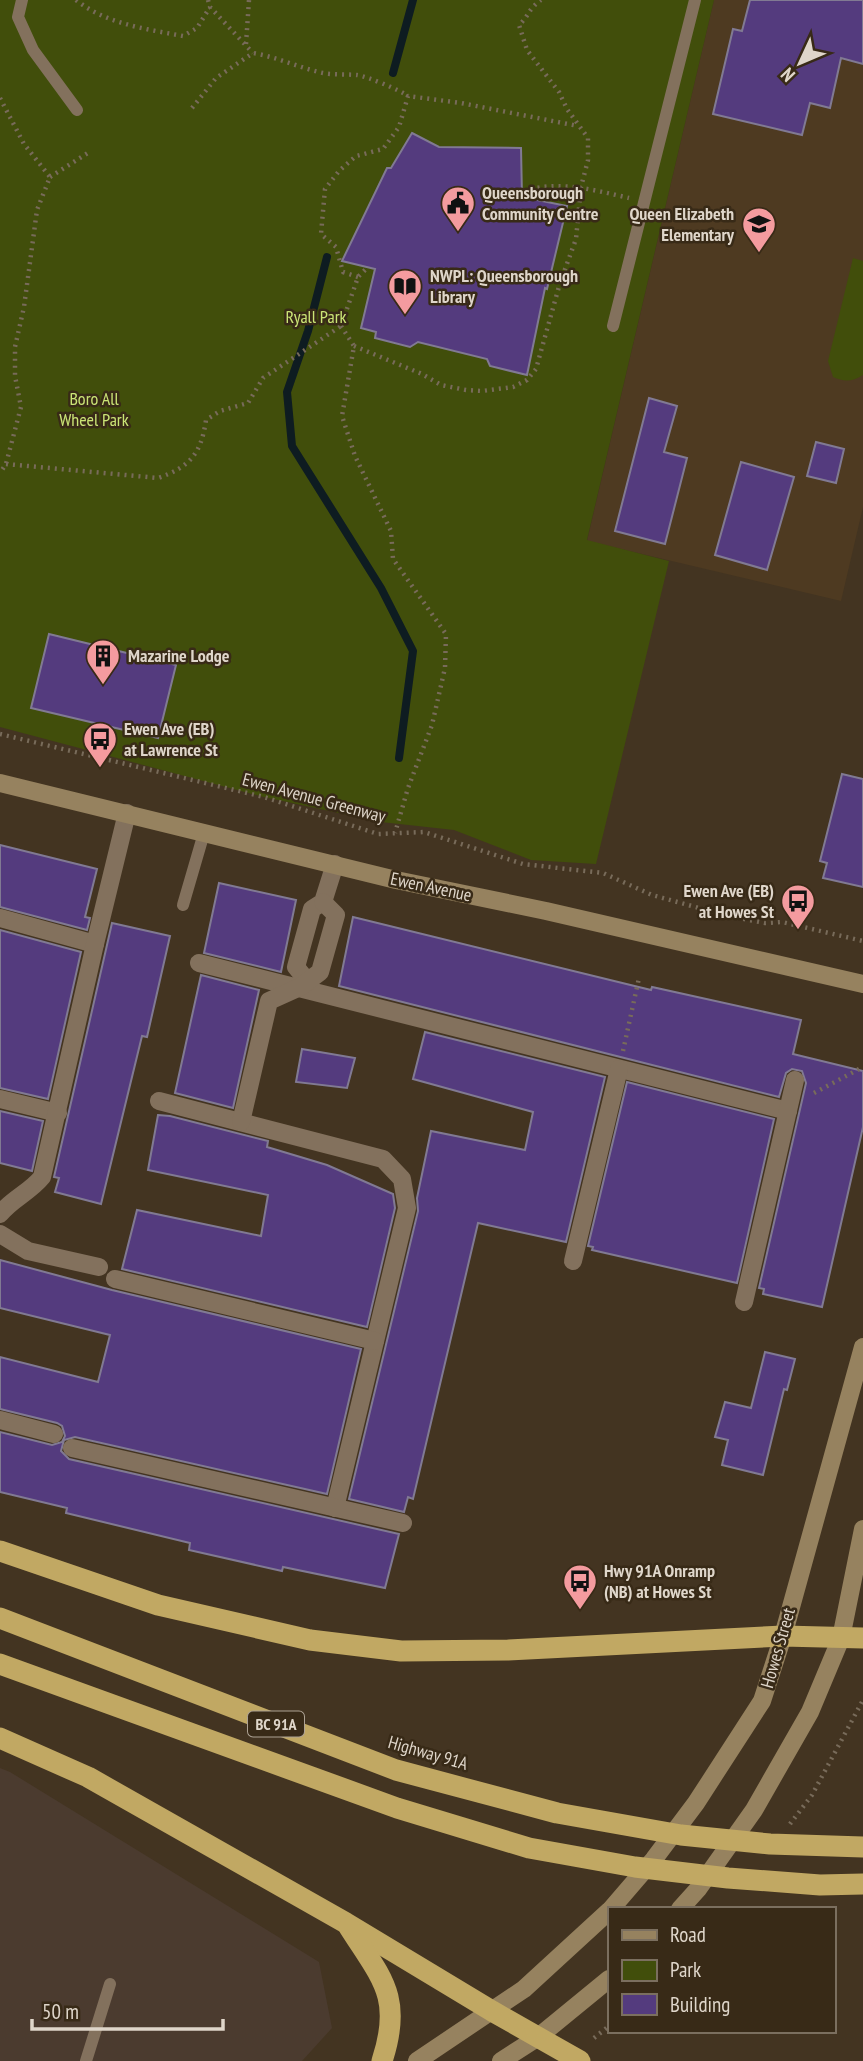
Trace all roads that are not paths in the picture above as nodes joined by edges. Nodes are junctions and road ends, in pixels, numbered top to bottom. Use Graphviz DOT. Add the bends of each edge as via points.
graph roads {
  1 [pos="22,0"];
  2 [pos="695,0"];
  3 [pos="77,110"];
  4 [pos="613,326"];
  5 [pos="0,783"];
  6 [pos="127,813"];
  7 [pos="204,833"];
  8 [pos="335,864"];
  9 [pos="323,902"];
  10 [pos="183,905"];
  11 [pos="0,918"];
  12 [pos="95,944"];
  13 [pos="199,962"];
  14 [pos="304,984"];
  15 [pos="863,984"];
  16 [pos="619,1069"];
  17 [pos="795,1080"];
  18 [pos="0,1099"];
  19 [pos="159,1101"];
  20 [pos="789,1108"];
  21 [pos="58,1114"];
  22 [pos="241,1122"];
  23 [pos="0,1214"];
  24 [pos="0,1234"];
  25 [pos="573,1261"];
  26 [pos="99,1267"];
  27 [pos="115,1279"];
  28 [pos="744,1302"];
  29 [pos="374,1341"];
  30 [pos="863,1347"];
  31 [pos="0,1420"];
  32 [pos="54,1434"];
  33 [pos="72,1448"];
  34 [pos="335,1507"];
  35 [pos="403,1523"];
  36 [pos="863,1529"];
  37 [pos="0,1551"];
  38 [pos="0,1618"];
  39 [pos="783,1636"];
  40 [pos="841,1638"];
  41 [pos="863,1638"];
  42 [pos="0,1664"];
  43 [pos="0,1738"];
  44 [pos="854,1848"];
  45 [pos="863,1884"];
  46 [pos="612,1907"];
  47 [pos="682,1907"];
  48 [pos="608,1912"];
  49 [pos="346,1923"];
  50 [pos="608,1980"];
  51 [pos="110,1984"];
  52 [pos="492,2011"];
  53 [pos="537,2038"];
  54 [pos="86,2061"];
  55 [pos="382,2061"];
  56 [pos="417,2061"];
  57 [pos="501,2061"];
  58 [pos="580,2061"];
  1 -- 3 [label="lane" via="18,17 33,50"];
  2 -- 4 [label="lane"];
  5 -- 6 [label="street, Ewen Avenue"];
  6 -- 7 [label="street, Ewen Avenue"];
  6 -- 12 [label="street"];
  7 -- 8 [label="street, Ewen Avenue"];
  7 -- 10 [label="lane"];
  8 -- 9 [label="street"];
  8 -- 15 [label="street, Ewen Avenue"];
  9 -- 14 [label="street" via="312,909 296,967"];
  9 -- 14 [label="street" via="336,915 320,972"];
  11 -- 12 [label="street"];
  12 -- 21 [label="street"];
  13 -- 14 [label="street"];
  14 -- 16 [label="street"];
  14 -- 22 [label="street" via="269,1002"];
  16 -- 20 [label="street"];
  16 -- 25 [label="street"];
  17 -- 20 [label="street"];
  18 -- 21 [label="street"];
  19 -- 22 [label="street"];
  20 -- 28 [label="street"];
  21 -- 23 [label="street" via="43,1177"];
  22 -- 29 [label="street" via="383,1159 402,1180 407,1208"];
  24 -- 26 [label="street" via="28,1251"];
  27 -- 29 [label="street"];
  29 -- 34 [label="street"];
  30 -- 39 [label="street, Howes Street"];
  31 -- 32 [label="street"];
  33 -- 34 [label="street"];
  34 -- 35 [label="street"];
  36 -- 40 [label="street"];
  37 -- 39 [label="highway" via="158,1605 310,1640 401,1651"];
  38 -- 44 [label="highway, Highway 91A / BC 91A" via="396,1770 557,1813 681,1835"];
  39 -- 40 [label="highway"];
  39 -- 46 [label="street, Howes Street" via="762,1701 737,1744"];
  40 -- 41 [label="highway"];
  40 -- 47 [label="street" via="810,1712 754,1810"];
  42 -- 45 [label="highway, BC 91A" via="397,1808 529,1848 635,1867 820,1885"];
  43 -- 49 [label="highway" via="89,1777"];
  48 -- 52 [label="street, Howes Street" via="524,1989"];
  49 -- 52 [label="highway"];
  49 -- 55 [label="highway" via="384,1983 392,2012"];
  50 -- 53 [label="street"];
  51 -- 54 [label="lane"];
  52 -- 53 [label="highway"];
  52 -- 56 [label="street, Howes Street"];
  53 -- 57 [label="street"];
  53 -- 58 [label="highway"];
}
